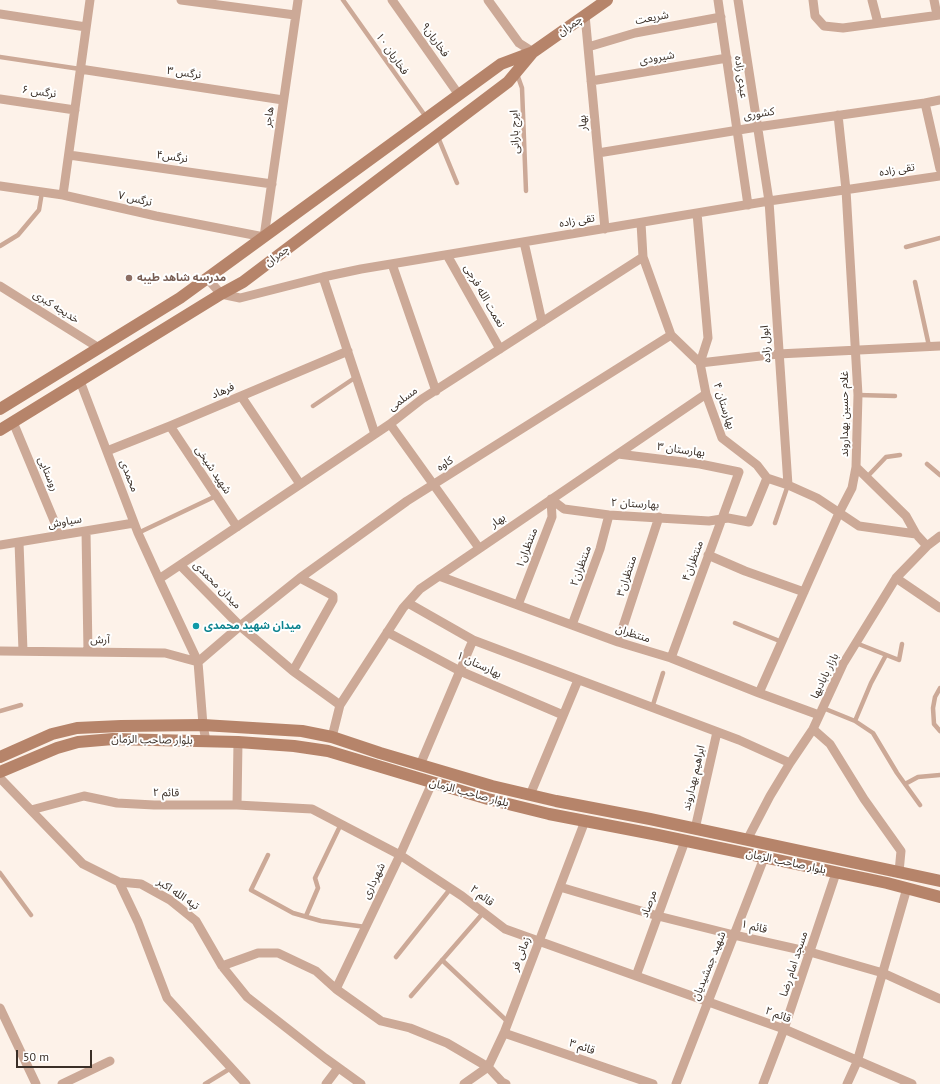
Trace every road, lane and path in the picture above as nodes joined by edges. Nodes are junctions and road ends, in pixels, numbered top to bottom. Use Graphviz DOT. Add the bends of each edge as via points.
graph roads {
  1 [pos="90,0"];
  2 [pos="181,0"];
  3 [pos="298,0"];
  4 [pos="343,0"];
  5 [pos="392,0"];
  6 [pos="607,0"];
  7 [pos="718,0"];
  8 [pos="738,0"];
  9 [pos="813,0"];
  10 [pos="872,0"];
  11 [pos="934,0"];
  12 [pos="491,1"];
  13 [pos="0,14"];
  14 [pos="296,15"];
  15 [pos="585,15"];
  16 [pos="938,15"];
  17 [pos="721,17"];
  18 [pos="878,23"];
  19 [pos="86,27"];
  20 [pos="588,47"];
  21 [pos="532,52"];
  22 [pos="0,56"];
  23 [pos="727,58"];
  24 [pos="80,69"];
  25 [pos="517,73"];
  26 [pos="591,81"];
  27 [pos="459,95"];
  28 [pos="0,99"];
  29 [pos="284,100"];
  30 [pos="940,100"];
  31 [pos="925,103"];
  32 [pos="75,110"];
  33 [pos="838,115"];
  34 [pos="427,119"];
  35 [pos="757,127"];
  36 [pos="737,130"];
  37 [pos="437,136"];
  38 [pos="598,153"];
  39 [pos="69,155"];
  40 [pos="940,169"];
  41 [pos="940,176"];
  42 [pos="457,183"];
  43 [pos="272,184"];
  44 [pos="0,186"];
  45 [pos="846,190"];
  46 [pos="42,192"];
  47 [pos="526,192"];
  48 [pos="63,195"];
  49 [pos="769,201"];
  50 [pos="748,205"];
  51 [pos="697,213"];
  52 [pos="641,223"];
  53 [pos="605,229"];
  54 [pos="264,237"];
  55 [pos="940,238"];
  56 [pos="524,242"];
  57 [pos="0,246"];
  58 [pos="906,247"];
  59 [pos="447,255"];
  60 [pos="643,257"];
  61 [pos="392,264"];
  62 [pos="323,277"];
  63 [pos="207,278"];
  64 [pos="915,282"];
  65 [pos="0,286"];
  66 [pos="221,294"];
  67 [pos="542,322"];
  68 [pos="671,335"];
  69 [pos="929,346"];
  70 [pos="940,346"];
  71 [pos="99,348"];
  72 [pos="500,349"];
  73 [pos="856,350"];
  74 [pos="348,351"];
  75 [pos="778,354"];
  76 [pos="700,363"];
  77 [pos="356,377"];
  78 [pos="80,381"];
  79 [pos="436,391"];
  80 [pos="706,394"];
  81 [pos="858,395"];
  82 [pos="242,396"];
  83 [pos="895,396"];
  84 [pos="2,405"];
  85 [pos="313,406"];
  86 [pos="13,422"];
  87 [pos="390,424"];
  88 [pos="170,426"];
  89 [pos="0,430"];
  90 [pos="375,434"];
  91 [pos="107,451"];
  92 [pos="618,454"];
  93 [pos="900,455"];
  94 [pos="927,464"];
  95 [pos="856,467"];
  96 [pos="739,472"];
  97 [pos="940,475"];
  98 [pos="867,477"];
  99 [pos="767,478"];
  100 [pos="300,484"];
  101 [pos="434,485"];
  102 [pos="788,485"];
  103 [pos="216,496"];
  104 [pos="551,500"];
  105 [pos="839,513"];
  106 [pos="609,514"];
  107 [pos="659,517"];
  108 [pos="722,519"];
  109 [pos="134,522"];
  110 [pos="775,523"];
  111 [pos="237,527"];
  112 [pos="86,531"];
  113 [pos="138,533"];
  114 [pos="916,534"];
  115 [pos="60,535"];
  116 [pos="940,536"];
  117 [pos="19,542"];
  118 [pos="0,545"];
  119 [pos="926,546"];
  120 [pos="479,548"];
  121 [pos="708,555"];
  122 [pos="180,565"];
  123 [pos="439,576"];
  124 [pos="300,578"];
  125 [pos="896,578"];
  126 [pos="159,579"];
  127 [pos="804,592"];
  128 [pos="408,603"];
  129 [pos="518,605"];
  130 [pos="940,608"];
  131 [pos="735,623"];
  132 [pos="572,625"];
  133 [pos="240,626"];
  134 [pos="387,632"];
  135 [pos="473,640"];
  136 [pos="618,642"];
  137 [pos="782,642"];
  138 [pos="856,643"];
  139 [pos="902,644"];
  140 [pos="0,651"];
  141 [pos="23,651"];
  142 [pos="88,652"];
  143 [pos="886,655"];
  144 [pos="671,658"];
  145 [pos="198,662"];
  146 [pos="460,670"];
  147 [pos="293,671"];
  148 [pos="663,673"];
  149 [pos="578,680"];
  150 [pos="940,688"];
  151 [pos="759,694"];
  152 [pos="340,705"];
  153 [pos="20,706"];
  154 [pos="652,708"];
  155 [pos="0,711"];
  156 [pos="821,712"];
  157 [pos="563,715"];
  158 [pos="855,722"];
  159 [pos="203,725"];
  160 [pos="812,730"];
  161 [pos="940,731"];
  162 [pos="717,732"];
  163 [pos="332,737"];
  164 [pos="206,741"];
  165 [pos="238,742"];
  166 [pos="0,757"];
  167 [pos="790,763"];
  168 [pos="420,765"];
  169 [pos="0,772"];
  170 [pos="940,775"];
  171 [pos="0,778"];
  172 [pos="432,783"];
  173 [pos="905,784"];
  174 [pos="530,795"];
  175 [pos="237,805"];
  176 [pos="920,805"];
  177 [pos="31,810"];
  178 [pos="585,821"];
  179 [pos="341,824"];
  180 [pos="695,828"];
  181 [pos="747,840"];
  182 [pos="685,841"];
  183 [pos="744,853"];
  184 [pos="268,855"];
  185 [pos="400,855"];
  186 [pos="764,858"];
  187 [pos="899,872"];
  188 [pos="0,873"];
  189 [pos="836,873"];
  190 [pos="940,881"];
  191 [pos="119,882"];
  192 [pos="560,887"];
  193 [pos="451,888"];
  194 [pos="907,888"];
  195 [pos="940,897"];
  196 [pos="484,912"];
  197 [pos="31,915"];
  198 [pos="306,916"];
  199 [pos="658,916"];
  200 [pos="366,927"];
  201 [pos="734,935"];
  202 [pos="539,941"];
  203 [pos="810,952"];
  204 [pos="396,957"];
  205 [pos="442,960"];
  206 [pos="222,966"];
  207 [pos="883,973"];
  208 [pos="636,976"];
  209 [pos="336,989"];
  210 [pos="411,996"];
  211 [pos="940,999"];
  212 [pos="708,1001"];
  213 [pos="0,1008"];
  214 [pos="508,1022"];
  215 [pos="4,1027"];
  216 [pos="784,1029"];
  217 [pos="504,1033"];
  218 [pos="110,1061"];
  219 [pos="857,1062"];
  220 [pos="488,1067"];
  221 [pos="231,1068"];
  222 [pos="338,1068"];
  223 [pos="36,1084"];
  224 [pos="62,1084"];
  225 [pos="205,1084"];
  226 [pos="246,1084"];
  227 [pos="326,1084"];
  228 [pos="361,1084"];
  229 [pos="464,1084"];
  230 [pos="506,1084"];
  231 [pos="653,1084"];
  232 [pos="676,1084"];
  233 [pos="763,1084"];
  234 [pos="847,1084"];
  235 [pos="912,1084"];
  1 -- 19 [label="street"];
  2 -- 14 [label="street"];
  3 -- 14 [label="street, هاجر"];
  4 -- 34 [label="lane, فخاریان ۱۰"];
  5 -- 27 [label="street, فخاریان۹"];
  6 -- 15 [label="main road, چمران"];
  7 -- 17 [label="street, عیدی زاده"];
  8 -- 35 [label="street, عیدی زاده"];
  9 -- 18 [label="street" via="815,16 824,26 843,28"];
  10 -- 18 [label="street"];
  11 -- 16 [label="street"];
  12 -- 21 [label="street" via="519,43"];
  13 -- 19 [label="street"];
  14 -- 29 [label="street, هاجر"];
  15 -- 20 [label="street, بهار"];
  15 -- 21 [label="main road, چمران"];
  16 -- 18 [label="street"];
  17 -- 20 [label="street, شریعت" via="636,33"];
  17 -- 23 [label="street, عیدی زاده"];
  19 -- 24 [label="street"];
  20 -- 26 [label="street, بهار"];
  21 -- 25 [label="main road, چمران"];
  21 -- 27 [label="main road, چمران" via="502,64"];
  22 -- 24 [label="lane"];
  23 -- 26 [label="street, شیرودی"];
  23 -- 36 [label="street, عیدی زاده"];
  24 -- 29 [label="street, نرگس ۳"];
  24 -- 32 [label="street"];
  25 -- 37 [label="main road, چمران"];
  25 -- 47 [label="lane, ایرج بارانی" via="522,88"];
  26 -- 38 [label="street, بهار"];
  27 -- 34 [label="main road, چمران"];
  28 -- 32 [label="street, نرگس ۶"];
  29 -- 43 [label="street, هاجر"];
  30 -- 31 [label="street, کشوری"];
  31 -- 33 [label="street, کشوری"];
  31 -- 40 [label="street"];
  32 -- 39 [label="street"];
  33 -- 35 [label="street, کشوری"];
  33 -- 45 [label="street, غلام حسین بهداروند"];
  34 -- 54 [label="main road, چمران"];
  35 -- 36 [label="street, کشوری"];
  35 -- 49 [label="street, عیدی زاده"];
  36 -- 38 [label="street, کشوری"];
  36 -- 50 [label="street, عیدی زاده"];
  37 -- 42 [label="lane"];
  37 -- 66 [label="main road, چمران" via="243,282"];
  38 -- 53 [label="street, بهار"];
  39 -- 43 [label="street, نرگس۴"];
  39 -- 48 [label="street"];
  41 -- 45 [label="street, تقی زاده"];
  43 -- 54 [label="street, هاجر"];
  44 -- 46 [label="street, نرگس ۷"];
  45 -- 49 [label="street, تقی زاده"];
  45 -- 73 [label="street, غلام حسین بهداروند"];
  46 -- 48 [label="street, نرگس ۷"];
  46 -- 57 [label="lane" via="39,210 18,235"];
  48 -- 54 [label="street, نرگس ۷"];
  49 -- 50 [label="street, تقی زاده"];
  49 -- 75 [label="street, ابول زاده"];
  50 -- 51 [label="street, تقی زاده"];
  51 -- 52 [label="street, تقی زاده"];
  51 -- 76 [label="street" via="708,338"];
  52 -- 53 [label="street, تقی زاده"];
  52 -- 60 [label="street"];
  53 -- 56 [label="street, تقی زاده"];
  54 -- 63 [label="main road, چمران"];
  55 -- 58 [label="lane"];
  56 -- 59 [label="street, تقی زاده"];
  56 -- 67 [label="street"];
  59 -- 61 [label="street, تقی زاده"];
  59 -- 72 [label="street, نعمت الله فرجی"];
  60 -- 67 [label="street, مسلمی"];
  60 -- 68 [label="street"];
  61 -- 62 [label="street, تقی زاده"];
  61 -- 79 [label="street"];
  62 -- 66 [label="street, تقی زاده" via="240,298"];
  62 -- 74 [label="street"];
  63 -- 66 [label="street"];
  63 -- 71 [label="main road, چمران" via="180,298"];
  64 -- 69 [label="lane"];
  65 -- 71 [label="street, خدیجه کبری"];
  66 -- 78 [label="main road, چمران"];
  67 -- 72 [label="street, مسلمی"];
  68 -- 76 [label="street"];
  68 -- 101 [label="street, کاوه"];
  69 -- 70 [label="street"];
  69 -- 73 [label="street"];
  71 -- 84 [label="main road, چمران"];
  72 -- 79 [label="street, مسلمی"];
  73 -- 75 [label="street"];
  73 -- 81 [label="street, غلام حسین بهداروند"];
  74 -- 77 [label="street"];
  74 -- 82 [label="street, فرهاد"];
  75 -- 76 [label="street"];
  75 -- 102 [label="street, ابول زاده"];
  76 -- 80 [label="street, بهارستان ۴"];
  77 -- 85 [label="lane"];
  77 -- 90 [label="street"];
  78 -- 86 [label="main road, چمران"];
  78 -- 91 [label="street, محمدی"];
  79 -- 87 [label="street, مسلمی"];
  80 -- 92 [label="street, بهار"];
  80 -- 99 [label="street, بهارستان ۴" via="722,438 757,465"];
  81 -- 83 [label="lane"];
  81 -- 95 [label="street, غلام حسین بهداروند"];
  82 -- 88 [label="street, فرهاد"];
  82 -- 100 [label="street"];
  86 -- 89 [label="main road, چمران"];
  86 -- 115 [label="street, روستایی"];
  87 -- 90 [label="street, مسلمی"];
  87 -- 101 [label="street"];
  88 -- 91 [label="street, فرهاد"];
  88 -- 103 [label="street, شهید شیخی"];
  90 -- 100 [label="street, مسلمی"];
  91 -- 109 [label="street, محمدی"];
  92 -- 96 [label="street, بهارستان ۳" via="700,464"];
  92 -- 104 [label="street, بهار"];
  93 -- 98 [label="lane" via="886,457"];
  94 -- 97 [label="lane"];
  95 -- 98 [label="street"];
  95 -- 105 [label="street, غلام حسین بهداروند" via="852,488"];
  96 -- 108 [label="street, منتظران۴"];
  98 -- 114 [label="street" via="906,516"];
  99 -- 102 [label="street"];
  99 -- 108 [label="street, بهارستان ۲" via="749,522"];
  100 -- 111 [label="street, مسلمی"];
  101 -- 120 [label="street"];
  101 -- 124 [label="street, کاوه" via="407,501"];
  102 -- 105 [label="street" via="817,498"];
  102 -- 110 [label="lane"];
  103 -- 111 [label="street, شهید شیخی"];
  103 -- 113 [label="lane"];
  104 -- 106 [label="street, بهارستان ۲" via="564,509"];
  104 -- 120 [label="street, بهار"];
  104 -- 129 [label="street, منتظران۱" via="552,517"];
  105 -- 114 [label="street" via="859,526"];
  105 -- 127 [label="street, غلام حسین بهداروند"];
  106 -- 107 [label="street, بهارستان ۲"];
  106 -- 132 [label="street, منتظران۲" via="600,549"];
  107 -- 108 [label="street, بهارستان ۲" via="709,521"];
  107 -- 136 [label="street, منتظران۳"];
  108 -- 121 [label="street, منتظران۴"];
  109 -- 112 [label="street, سیاوش"];
  109 -- 113 [label="street, محمدی"];
  111 -- 122 [label="street, مسلمی"];
  112 -- 115 [label="street, سیاوش"];
  112 -- 142 [label="street"];
  113 -- 126 [label="street, محمدی"];
  114 -- 119 [label="street"];
  115 -- 117 [label="street, سیاوش"];
  116 -- 119 [label="street, بازار بابادیها"];
  117 -- 118 [label="street, سیاوش"];
  117 -- 141 [label="street"];
  119 -- 125 [label="street, بازار بابادیها"];
  120 -- 123 [label="street, بهار"];
  121 -- 127 [label="street"];
  121 -- 144 [label="street, منتظران۴"];
  122 -- 126 [label="street, میدان محمدی"];
  122 -- 133 [label="street, میدان محمدی"];
  123 -- 128 [label="street, بهار" via="420,589"];
  123 -- 129 [label="street, منتظران"];
  124 -- 133 [label="street, کاوه"];
  124 -- 147 [label="street" via="330,594 333,600"];
  125 -- 130 [label="street"];
  125 -- 138 [label="street, بازار بابادیها"];
  126 -- 145 [label="street"];
  127 -- 137 [label="street, غلام حسین بهداروند"];
  128 -- 134 [label="street, بهار"];
  128 -- 135 [label="street"];
  129 -- 132 [label="street, منتظران"];
  131 -- 137 [label="lane"];
  132 -- 136 [label="street, منتظران"];
  133 -- 145 [label="street, میدان محمدی"];
  133 -- 147 [label="street"];
  134 -- 146 [label="street, بهارستان ۱"];
  134 -- 152 [label="street, بهار"];
  135 -- 146 [label="street"];
  135 -- 149 [label="street"];
  136 -- 144 [label="street, منتظران"];
  137 -- 151 [label="street, غلام حسین بهداروند"];
  138 -- 143 [label="lane"];
  138 -- 156 [label="street, بازار بابادیها" via="843,664"];
  139 -- 143 [label="lane" via="899,660"];
  140 -- 141 [label="street, آرش"];
  141 -- 142 [label="street, آرش"];
  142 -- 145 [label="street, آرش" via="165,653"];
  143 -- 158 [label="lane"];
  144 -- 151 [label="street, منتظران"];
  145 -- 159 [label="street"];
  146 -- 157 [label="street, بهارستان ۱"];
  146 -- 168 [label="street"];
  147 -- 152 [label="street"];
  148 -- 154 [label="lane"];
  149 -- 154 [label="street"];
  149 -- 157 [label="street"];
  150 -- 161 [label="lane" via="935,697 934,724"];
  151 -- 156 [label="street, منتظران"];
  152 -- 163 [label="street, بهار"];
  153 -- 155 [label="lane"];
  154 -- 162 [label="street"];
  156 -- 158 [label="lane"];
  156 -- 160 [label="street, بازار بابادیها"];
  157 -- 174 [label="street"];
  158 -- 173 [label="lane" via="873,733"];
  159 -- 163 [label="main road, بلوار صاحب الزمان" via="302,731"];
  159 -- 164 [label="street"];
  159 -- 166 [label="main road, بلوار صاحب الزمان" via="77,728 52,734"];
  160 -- 167 [label="street, بازار بابادیها"];
  160 -- 187 [label="street" via="830,744 864,800 901,851"];
  162 -- 167 [label="street"];
  162 -- 180 [label="street, ابراهیم بهداروند"];
  163 -- 168 [label="main road, بلوار صاحب الزمان"];
  164 -- 165 [label="main road, بلوار صاحب الزمان"];
  164 -- 169 [label="main road, بلوار صاحب الزمان" via="113,739 78,742"];
  165 -- 172 [label="main road, بلوار صاحب الزمان" via="328,751"];
  165 -- 175 [label="street"];
  167 -- 181 [label="street, بازار بابادیها"];
  168 -- 174 [label="main road, بلوار صاحب الزمان"];
  170 -- 173 [label="lane" via="918,777"];
  171 -- 177 [label="street, تپه الله اکبر"];
  172 -- 178 [label="main road, بلوار صاحب الزمان" via="488,799"];
  172 -- 185 [label="street, شهرداری"];
  173 -- 176 [label="lane"];
  174 -- 180 [label="main road, بلوار صاحب الزمان"];
  175 -- 177 [label="street, قائم ۲" via="117,803 84,796"];
  175 -- 179 [label="street, قائم ۲" via="312,809"];
  177 -- 191 [label="street, تپه الله اکبر" via="83,864"];
  178 -- 182 [label="main road, بلوار صاحب الزمان"];
  178 -- 192 [label="street, زمانی فر"];
  179 -- 185 [label="street, قائم ۲"];
  179 -- 198 [label="lane" via="315,878 318,888"];
  180 -- 181 [label="main road, بلوار صاحب الزمان"];
  181 -- 183 [label="main road"];
  181 -- 187 [label="main road, بلوار صاحب الزمان"];
  182 -- 183 [label="main road, بلوار صاحب الزمان"];
  182 -- 199 [label="street, مرصاد"];
  183 -- 186 [label="main road, بلوار صاحب الزمان"];
  184 -- 198 [label="lane" via="251,890 293,913"];
  185 -- 193 [label="street, قائم ۲"];
  185 -- 200 [label="street, شهرداری"];
  186 -- 189 [label="main road, بلوار صاحب الزمان"];
  186 -- 201 [label="street, شهید جمشیدیان"];
  187 -- 190 [label="main road, بلوار صاحب الزمان"];
  188 -- 197 [label="lane"];
  189 -- 194 [label="main road, بلوار صاحب الزمان"];
  189 -- 203 [label="street, مسجد امام رضا"];
  191 -- 206 [label="street, تپه الله اکبر" via="141,884 170,900 196,921"];
  191 -- 221 [label="street" via="138,922 167,998"];
  192 -- 199 [label="street, قائم ۱"];
  192 -- 202 [label="street, زمانی فر"];
  193 -- 196 [label="street, قائم ۲"];
  193 -- 204 [label="lane"];
  194 -- 195 [label="main road, بلوار صاحب الزمان"];
  194 -- 207 [label="street"];
  196 -- 202 [label="street, قائم ۲" via="505,929"];
  196 -- 205 [label="lane"];
  198 -- 200 [label="lane" via="322,921"];
  199 -- 201 [label="street, قائم ۱"];
  199 -- 208 [label="street, مرصاد"];
  200 -- 209 [label="street, شهرداری"];
  201 -- 203 [label="street, قائم ۱"];
  201 -- 212 [label="street, شهید جمشیدیان"];
  202 -- 208 [label="street, قائم ۲"];
  202 -- 214 [label="street, زمانی فر"];
  203 -- 207 [label="street, قائم ۱"];
  203 -- 216 [label="street, مسجد امام رضا"];
  205 -- 210 [label="lane"];
  205 -- 214 [label="lane"];
  206 -- 209 [label="street" via="258,953 278,953 316,971"];
  206 -- 222 [label="street, تپه الله اکبر" via="247,997"];
  207 -- 211 [label="street, قائم ۱"];
  207 -- 219 [label="street"];
  208 -- 212 [label="street, قائم ۲"];
  209 -- 220 [label="street" via="381,1021 410,1028 447,1043"];
  212 -- 216 [label="street, قائم ۲"];
  212 -- 232 [label="street, شهید جمشیدیان"];
  213 -- 215 [label="street"];
  214 -- 217 [label="street, زمانی فر"];
  215 -- 223 [label="street"];
  216 -- 219 [label="street, قائم ۲"];
  216 -- 233 [label="street, مسجد امام رضا"];
  217 -- 220 [label="street, زمانی فر"];
  217 -- 231 [label="street, قائم ۳"];
  218 -- 224 [label="street"];
  219 -- 234 [label="street"];
  219 -- 235 [label="street, قائم ۲"];
  220 -- 229 [label="street, زمانی فر"];
  220 -- 230 [label="street"];
  221 -- 225 [label="lane"];
  221 -- 226 [label="street"];
  222 -- 227 [label="street"];
  222 -- 228 [label="street, تپه الله اکبر"];
}
